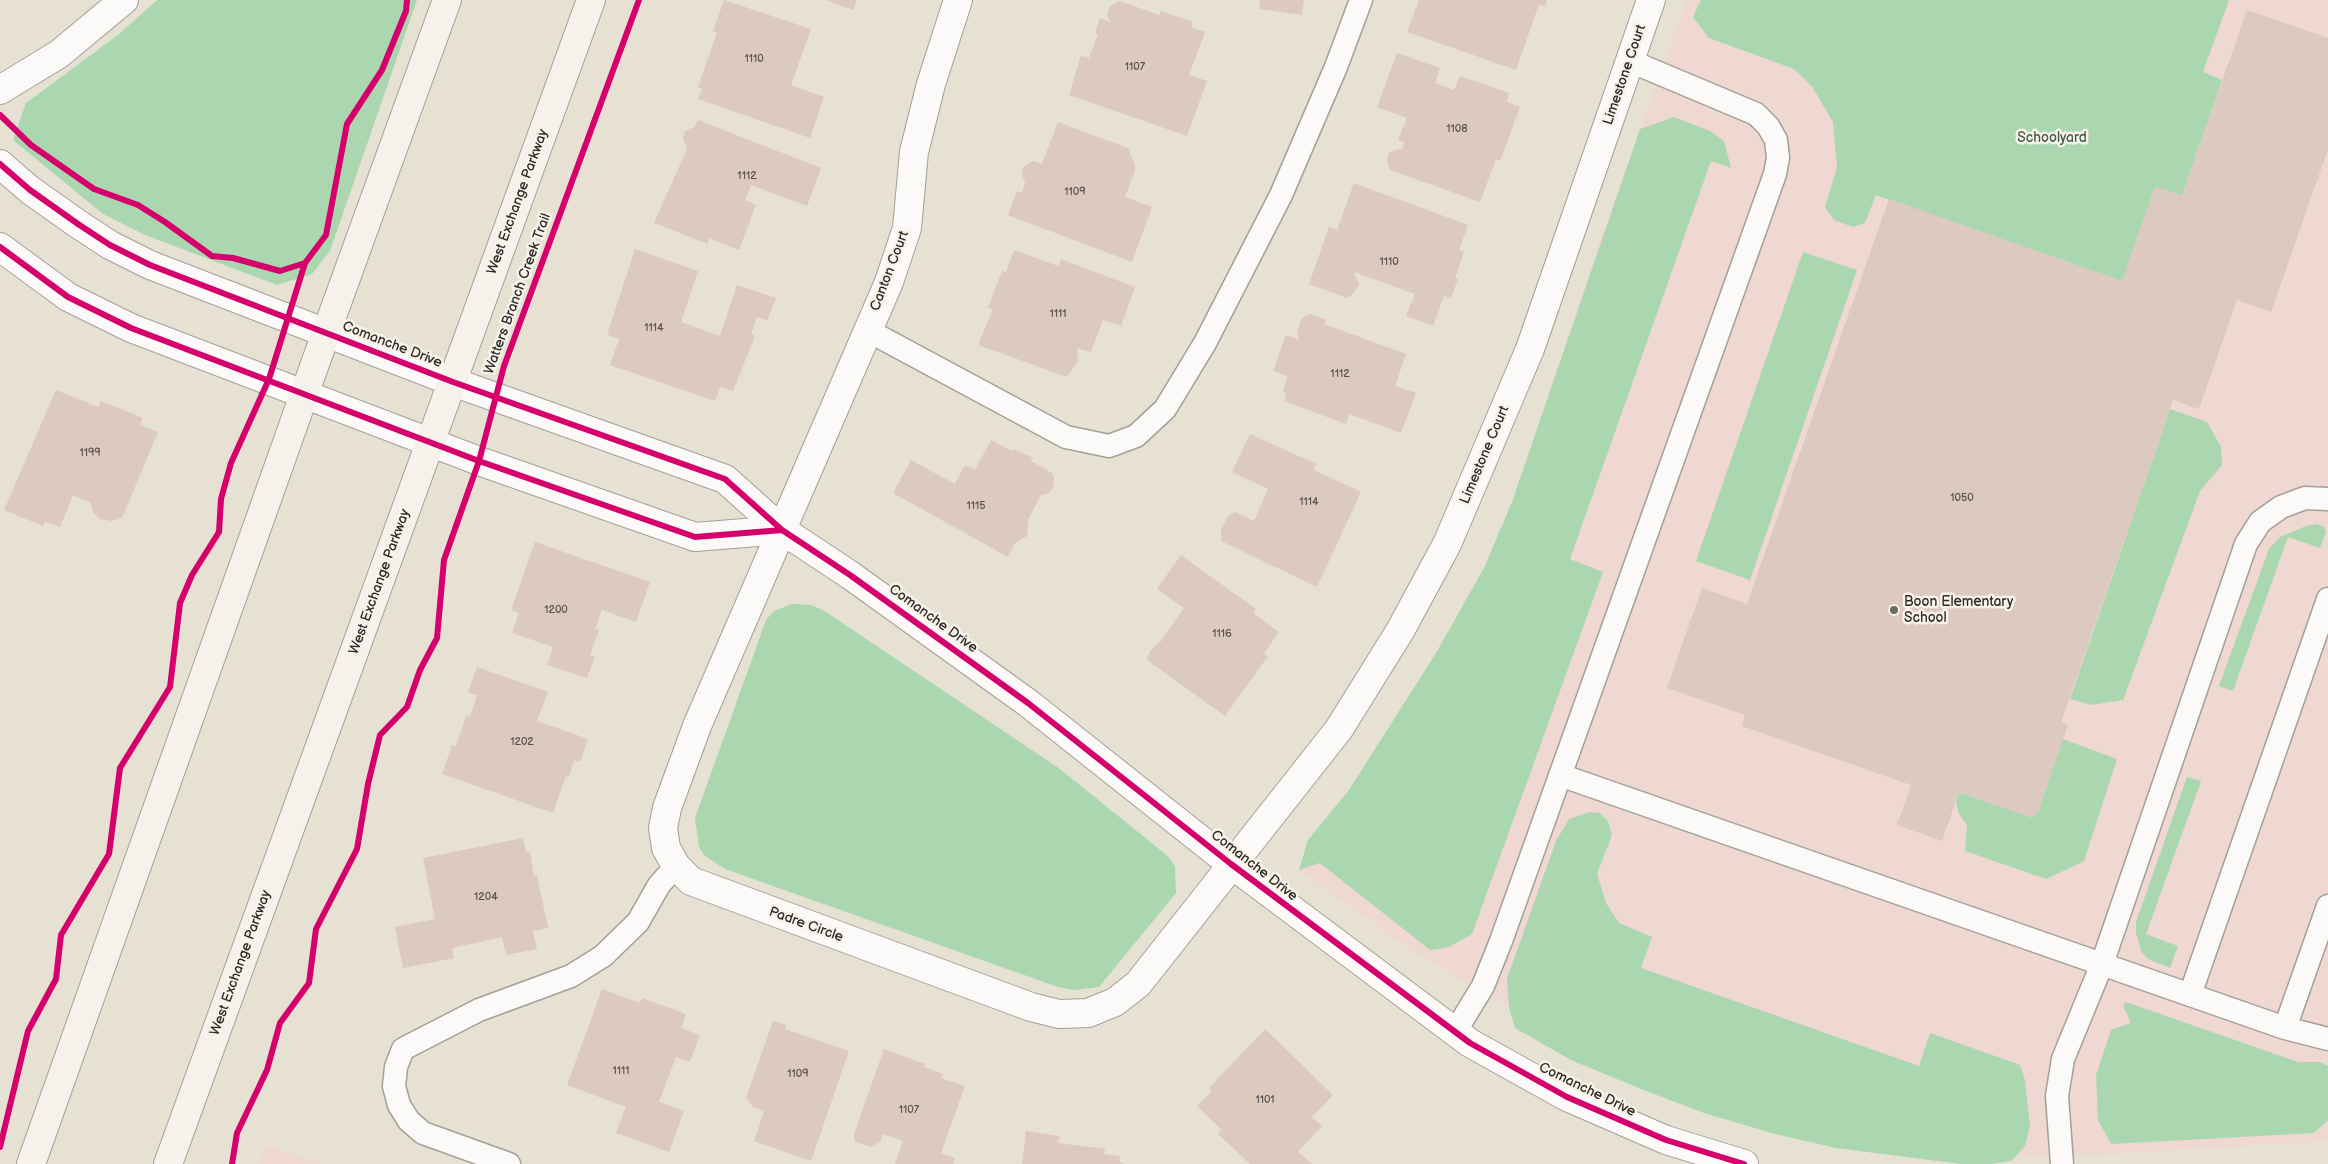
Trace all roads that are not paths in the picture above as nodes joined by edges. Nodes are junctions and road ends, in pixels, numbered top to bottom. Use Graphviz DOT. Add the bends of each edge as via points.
graph roads {
  1 [pos="124,0"];
  2 [pos="447,0"];
  3 [pos="591,0"];
  4 [pos="958,0"];
  5 [pos="1361,0"];
  6 [pos="1651,0"];
  7 [pos="1630,61"];
  8 [pos="0,90"];
  9 [pos="0,164"];
  10 [pos="0,247"];
  11 [pos="867,330"];
  12 [pos="326,333"];
  13 [pos="453,382"];
  14 [pos="304,393"];
  15 [pos="431,442"];
  16 [pos="2328,499"];
  17 [pos="782,530"];
  18 [pos="2328,599"];
  19 [pos="1560,775"];
  20 [pos="1231,864"];
  21 [pos="676,866"];
  22 [pos="2328,906"];
  23 [pos="2102,964"];
  24 [pos="2190,995"];
  25 [pos="2285,1028"];
  26 [pos="1455,1032"];
  27 [pos="2328,1039"];
  28 [pos="70,1056"];
  29 [pos="31,1164"];
  30 [pos="51,1164"];
  31 [pos="168,1164"];
  32 [pos="509,1164"];
  33 [pos="1744,1164"];
  34 [pos="2062,1164"];
  1 -- 8 [label="street" via="59,54"];
  2 -- 12 [label="main road"];
  3 -- 13 [label="main road, West Exchange Parkway"];
  4 -- 11 [label="street, Canton Court" via="931,84 914,152 907,228 889,282"];
  5 -- 11 [label="lane" via="1336,67 1268,221 1204,344 1165,409 1136,436 1109,446 1066,437"];
  6 -- 7 [label="street, Limestone Court"];
  7 -- 19 [label="lane" via="1756,114 1776,140 1778,158 1775,174"];
  7 -- 20 [label="street, Limestone Court" via="1530,348 1447,544 1400,631 1339,729"];
  9 -- 12 [label="street, Comanche Drive" via="30,190 110,245 150,265"];
  10 -- 14 [label="street" via="68,297 131,328"];
  11 -- 17 [label="street, Canton Court"];
  12 -- 13 [label="street, Comanche Drive"];
  12 -- 14 [label="main road"];
  13 -- 15 [label="main road, West Exchange Parkway"];
  13 -- 17 [label="street, Comanche Drive" via="725,479"];
  14 -- 15 [label="street"];
  14 -- 28 [label="main road"];
  15 -- 17 [label="street" via="695,537"];
  15 -- 31 [label="main road, West Exchange Parkway"];
  16 -- 23 [label="lane" via="2305,498 2281,507 2260,522 2246,544"];
  17 -- 20 [label="street, Comanche Drive" via="1028,703"];
  17 -- 21 [label="street, Padre Circle" via="697,726 667,808 663,828 666,848"];
  18 -- 24 [label="lane"];
  19 -- 23 [label="lane"];
  19 -- 26 [label="lane" via="1486,977"];
  20 -- 21 [label="street, Padre Circle" via="1138,984 1115,1002 1088,1013 1059,1014 1031,1007 710,890 691,881"];
  20 -- 26 [label="street, Comanche Drive"];
  21 -- 32 [label="lane" via="659,886 638,922 603,956 571,976 479,1010 403,1049 396,1067 394,1086 399,1105 409,1121 424,1134"];
  22 -- 25 [label="lane"];
  23 -- 24 [label="lane"];
  23 -- 34 [label="lane" via="2063,1059 2057,1096"];
  24 -- 25 [label="lane"];
  25 -- 27 [label="lane"];
  26 -- 33 [label="street, Comanche Drive" via="1567,1097 1666,1140"];
  28 -- 29 [label="main road"];
  28 -- 30 [label="main road"];
}
